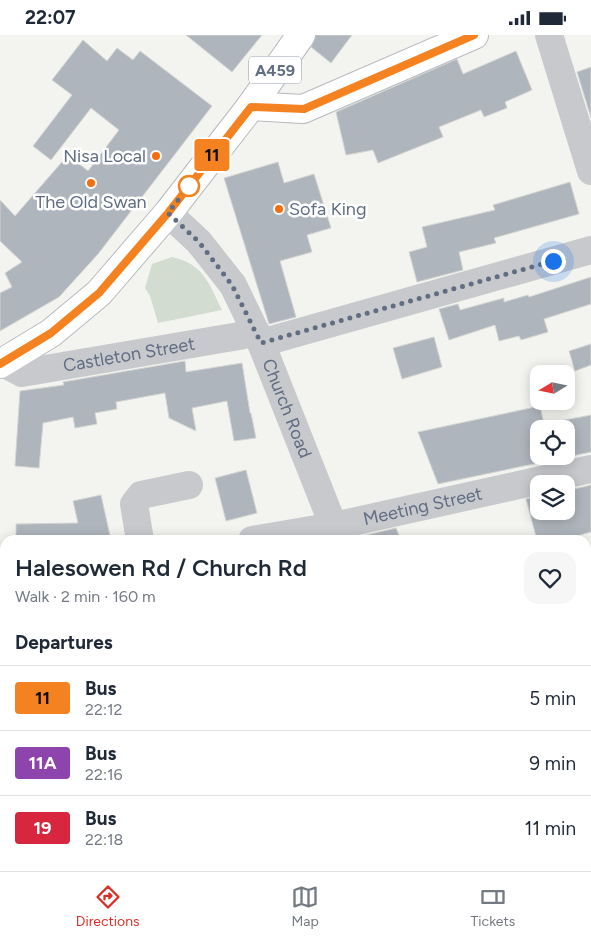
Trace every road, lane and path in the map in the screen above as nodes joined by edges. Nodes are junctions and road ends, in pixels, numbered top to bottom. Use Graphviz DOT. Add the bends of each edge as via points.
graph roads {
  1 [pos="301,35"];
  2 [pos="474,35"];
  3 [pos="549,35"];
  4 [pos="251,107"];
  5 [pos="591,171"];
  6 [pos="168,213"];
  7 [pos="591,250"];
  8 [pos="258,338"];
  9 [pos="2,363"];
  10 [pos="591,469"];
  11 [pos="189,485"];
  12 [pos="336,533"];
  13 [pos="139,535"];
  14 [pos="312,535"];
  1 -- 4 [label="main road, A459"];
  2 -- 4 [label="main road" via="304,109"];
  3 -- 5 [label="street"];
  4 -- 6 [label="main road, A459"];
  6 -- 8 [label="street, Church Road" via="199,242 232,285"];
  6 -- 9 [label="main road, A459" via="99,293 51,333"];
  7 -- 8 [label="street, Castleton Street"];
  8 -- 9 [label="street, Castleton Street" via="239,336 22,373"];
  8 -- 12 [label="street, Church Road"];
  10 -- 12 [label="street, Meeting Street"];
  11 -- 13 [label="street" via="141,495 136,499"];
  12 -- 14 [label="street, Meeting Street"];
}
